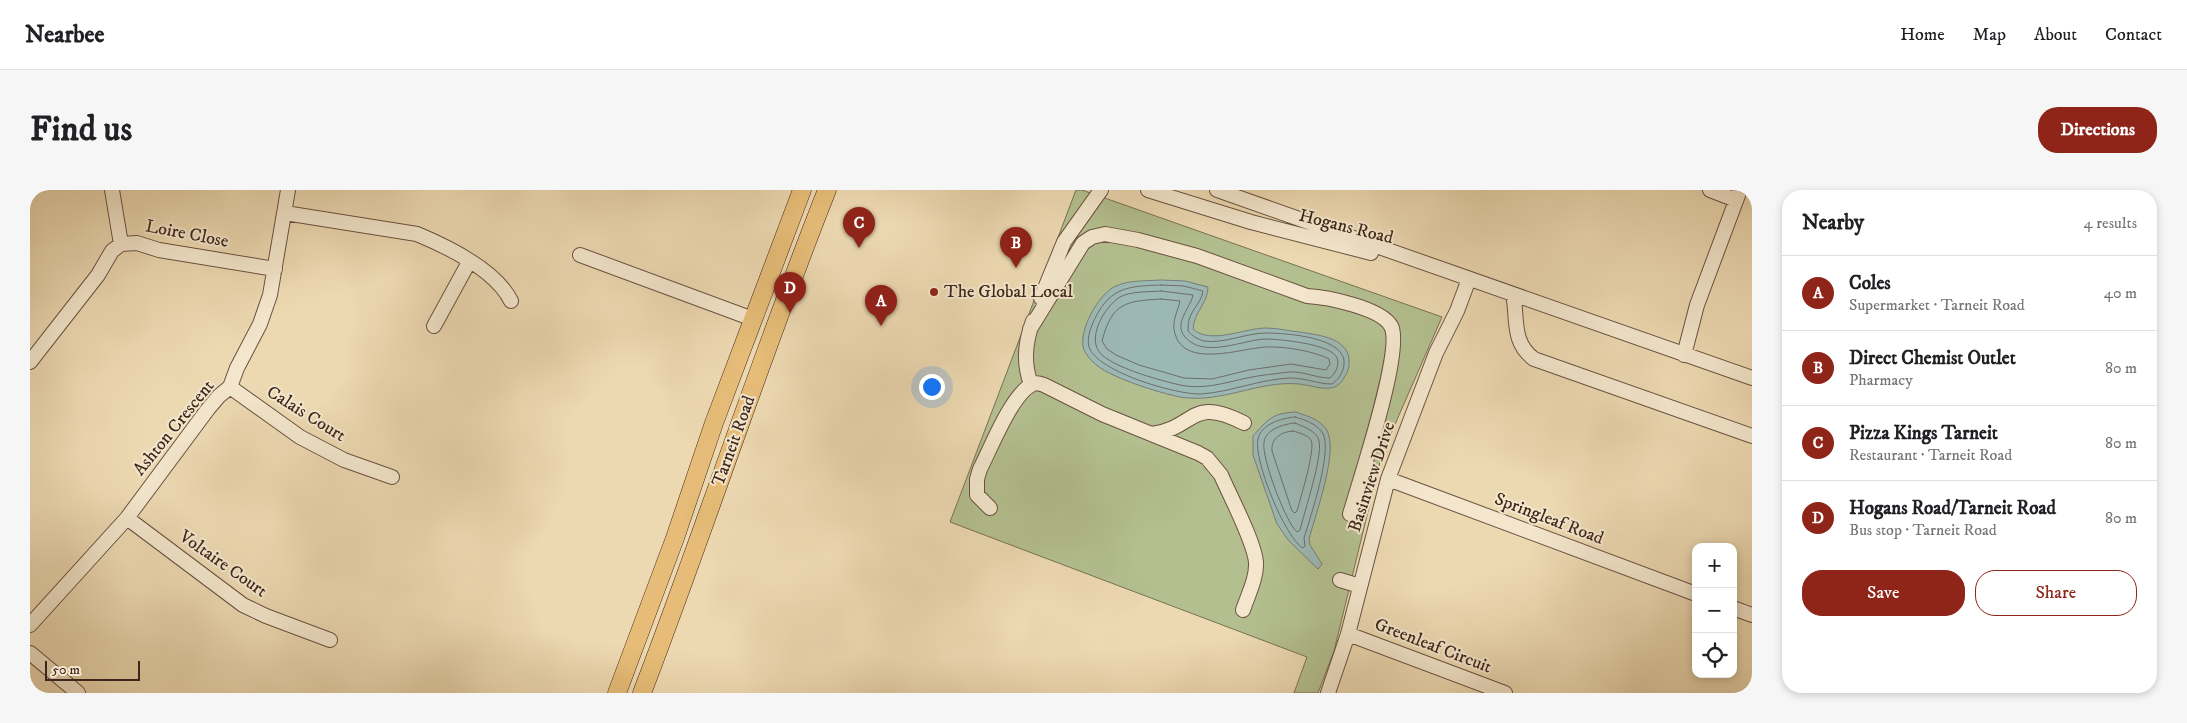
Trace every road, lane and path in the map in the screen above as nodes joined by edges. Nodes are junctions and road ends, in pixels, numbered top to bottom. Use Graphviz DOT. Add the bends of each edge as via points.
graph roads {
  1 [pos="112,190"];
  2 [pos="288,190"];
  3 [pos="802,190"];
  4 [pos="827,190"];
  5 [pos="1101,190"];
  6 [pos="1148,190"];
  7 [pos="1217,190"];
  8 [pos="1710,190"];
  9 [pos="1246,195"];
  10 [pos="1738,195"];
  11 [pos="1213,210"];
  12 [pos="285,213"];
  13 [pos="121,244"];
  14 [pos="580,255"];
  15 [pos="469,262"];
  16 [pos="275,268"];
  17 [pos="1449,272"];
  18 [pos="1470,279"];
  19 [pos="1513,294"];
  20 [pos="511,301"];
  21 [pos="753,319"];
  22 [pos="434,326"];
  23 [pos="1030,330"];
  24 [pos="1679,353"];
  25 [pos="30,362"];
  26 [pos="1752,378"];
  27 [pos="1031,384"];
  28 [pos="230,387"];
  29 [pos="1244,423"];
  30 [pos="1152,434"];
  31 [pos="1752,436"];
  32 [pos="392,477"];
  33 [pos="1388,479"];
  34 [pos="990,508"];
  35 [pos="1350,514"];
  36 [pos="128,518"];
  37 [pos="1340,580"];
  38 [pos="1360,586"];
  39 [pos="1692,593"];
  40 [pos="1737,609"];
  41 [pos="1243,610"];
  42 [pos="1752,615"];
  43 [pos="30,625"];
  44 [pos="1348,634"];
  45 [pos="330,640"];
  46 [pos="30,654"];
  47 [pos="78,693"];
  48 [pos="617,693"];
  49 [pos="642,693"];
  50 [pos="1328,693"];
  51 [pos="1505,693"];
  1 -- 13 [label="street"];
  2 -- 12 [label="street, Ashton Crescent"];
  3 -- 21 [label="main road, Tarneit Road"];
  4 -- 49 [label="main road, Tarneit Road"];
  5 -- 23 [label="street" via="1064,242"];
  6 -- 11 [label="street, Hogans Road"];
  7 -- 9 [label="street, Hogans Road"];
  8 -- 10 [label="street"];
  9 -- 11 [label="street"];
  9 -- 17 [label="street, Hogans Road"];
  10 -- 24 [label="street"];
  11 -- 17 [label="street, Hogans Road"];
  12 -- 15 [label="street" via="417,234"];
  12 -- 16 [label="street, Ashton Crescent"];
  13 -- 16 [label="street, Loire Close" via="137,243 159,250"];
  13 -- 25 [label="street, Loire Close" via="112,251 98,275"];
  14 -- 21 [label="street"];
  15 -- 20 [label="street" via="497,280"];
  15 -- 22 [label="street"];
  16 -- 28 [label="street, Ashton Crescent" via="260,324"];
  17 -- 18 [label="street, Hogans Road"];
  18 -- 19 [label="street, Hogans Road"];
  18 -- 33 [label="street, Basinview Drive" via="1436,353"];
  19 -- 24 [label="street, Hogans Road"];
  19 -- 31 [label="street" via="1519,341 1534,359"];
  21 -- 48 [label="main road, Tarneit Road"];
  23 -- 27 [label="street" via="1026,370"];
  23 -- 35 [label="street" via="1083,243 1105,234 1197,256 1307,296 1326,297 1381,316 1395,335 1394,349"];
  24 -- 26 [label="street, Hogans Road"];
  27 -- 30 [label="street" via="1044,385"];
  27 -- 34 [label="street" via="1009,410 977,479 978,496"];
  28 -- 32 [label="street, Calais Court" via="300,437 344,460"];
  28 -- 36 [label="street, Ashton Crescent" via="208,409"];
  29 -- 30 [label="street" via="1225,414 1208,411 1190,417 1163,433"];
  30 -- 41 [label="street" via="1207,458 1221,475 1256,562 1252,587"];
  33 -- 38 [label="street, Basinview Drive"];
  33 -- 39 [label="street, Springleaf Road"];
  36 -- 43 [label="street, Ashton Crescent"];
  36 -- 45 [label="street, Voltaire Court" via="244,604 266,616"];
  37 -- 38 [label="street"];
  38 -- 44 [label="street, Basinview Drive"];
  40 -- 42 [label="street"];
  44 -- 50 [label="street, Basinview Drive"];
  44 -- 51 [label="street, Greenleaf Circuit"];
  46 -- 47 [label="street"];
}
